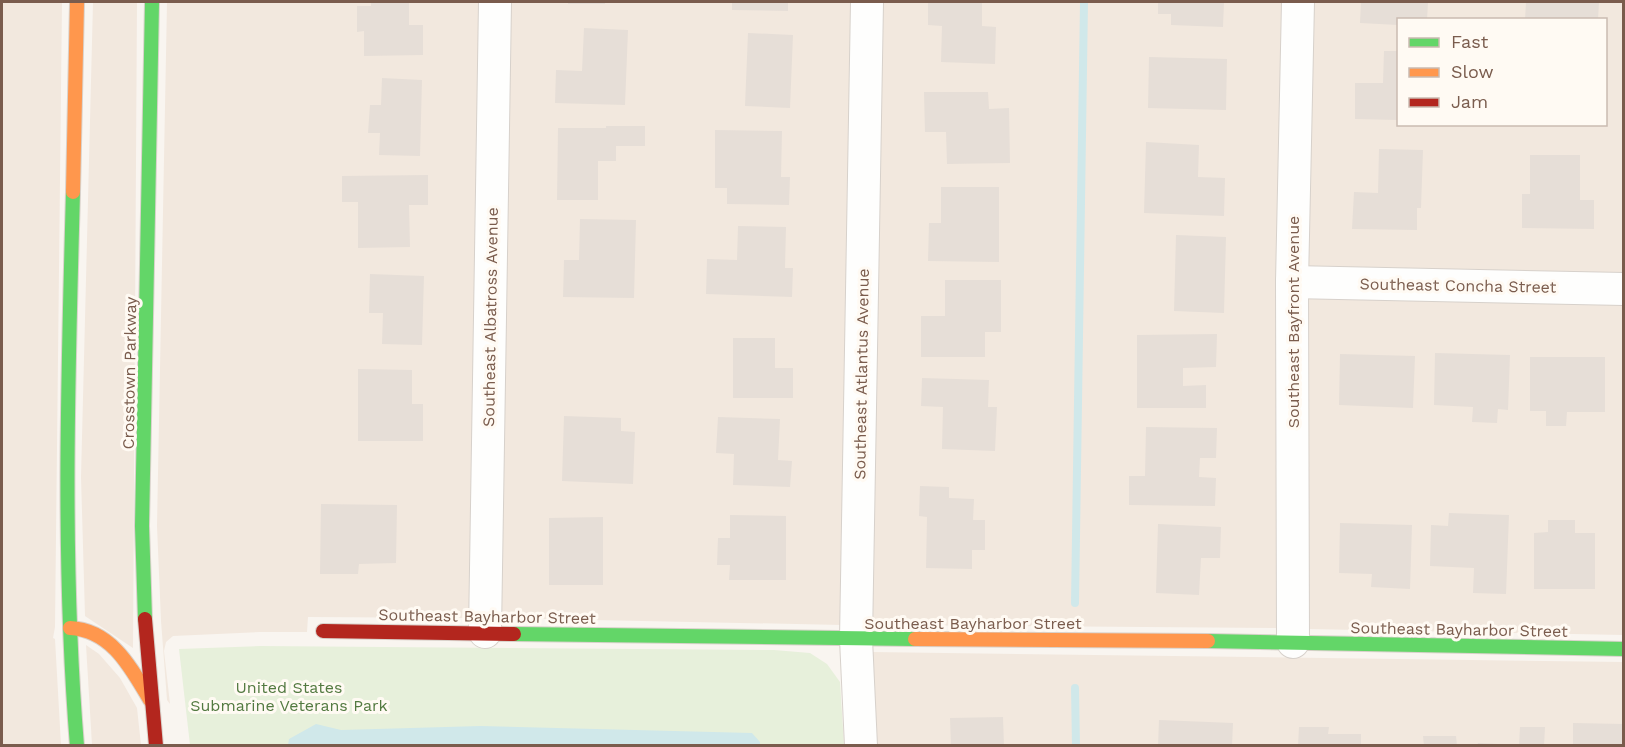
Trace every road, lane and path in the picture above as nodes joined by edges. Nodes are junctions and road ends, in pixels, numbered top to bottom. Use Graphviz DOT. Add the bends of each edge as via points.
graph roads {
  1 [pos="77,2"];
  2 [pos="153,2"];
  3 [pos="495,2"];
  4 [pos="867,2"];
  5 [pos="1298,2"];
  6 [pos="1292,282"];
  7 [pos="1623,289"];
  8 [pos="70,628"];
  9 [pos="323,631"];
  10 [pos="485,632"];
  11 [pos="856,639"];
  12 [pos="1293,642"];
  13 [pos="1623,649"];
  14 [pos="153,704"];
  15 [pos="77,746"];
  16 [pos="156,746"];
  17 [pos="861,746"];
  1 -- 8 [label="main road" via="66,476"];
  2 -- 14 [label="main road, Crosstown Parkway" via="142,526"];
  3 -- 10 [label="street, Southeast Albatross Avenue"];
  4 -- 11 [label="street, Southeast Atlantus Avenue"];
  5 -- 6 [label="street, Southeast Bayfront Avenue"];
  6 -- 7 [label="street, Southeast Concha Street"];
  6 -- 12 [label="street, Southeast Bayfront Avenue"];
  8 -- 14 [label="main road" via="90,631 109,644 133,671"];
  8 -- 15 [label="main road"];
  9 -- 10 [label="main road, Southeast Bayharbor Street"];
  10 -- 11 [label="main road, Southeast Bayharbor Street"];
  11 -- 12 [label="main road, Southeast Bayharbor Street"];
  11 -- 17 [label="street, Southeast Atlantus Avenue"];
  12 -- 13 [label="main road, Southeast Bayharbor Street"];
  14 -- 16 [label="main road, Crosstown Parkway"];
}
